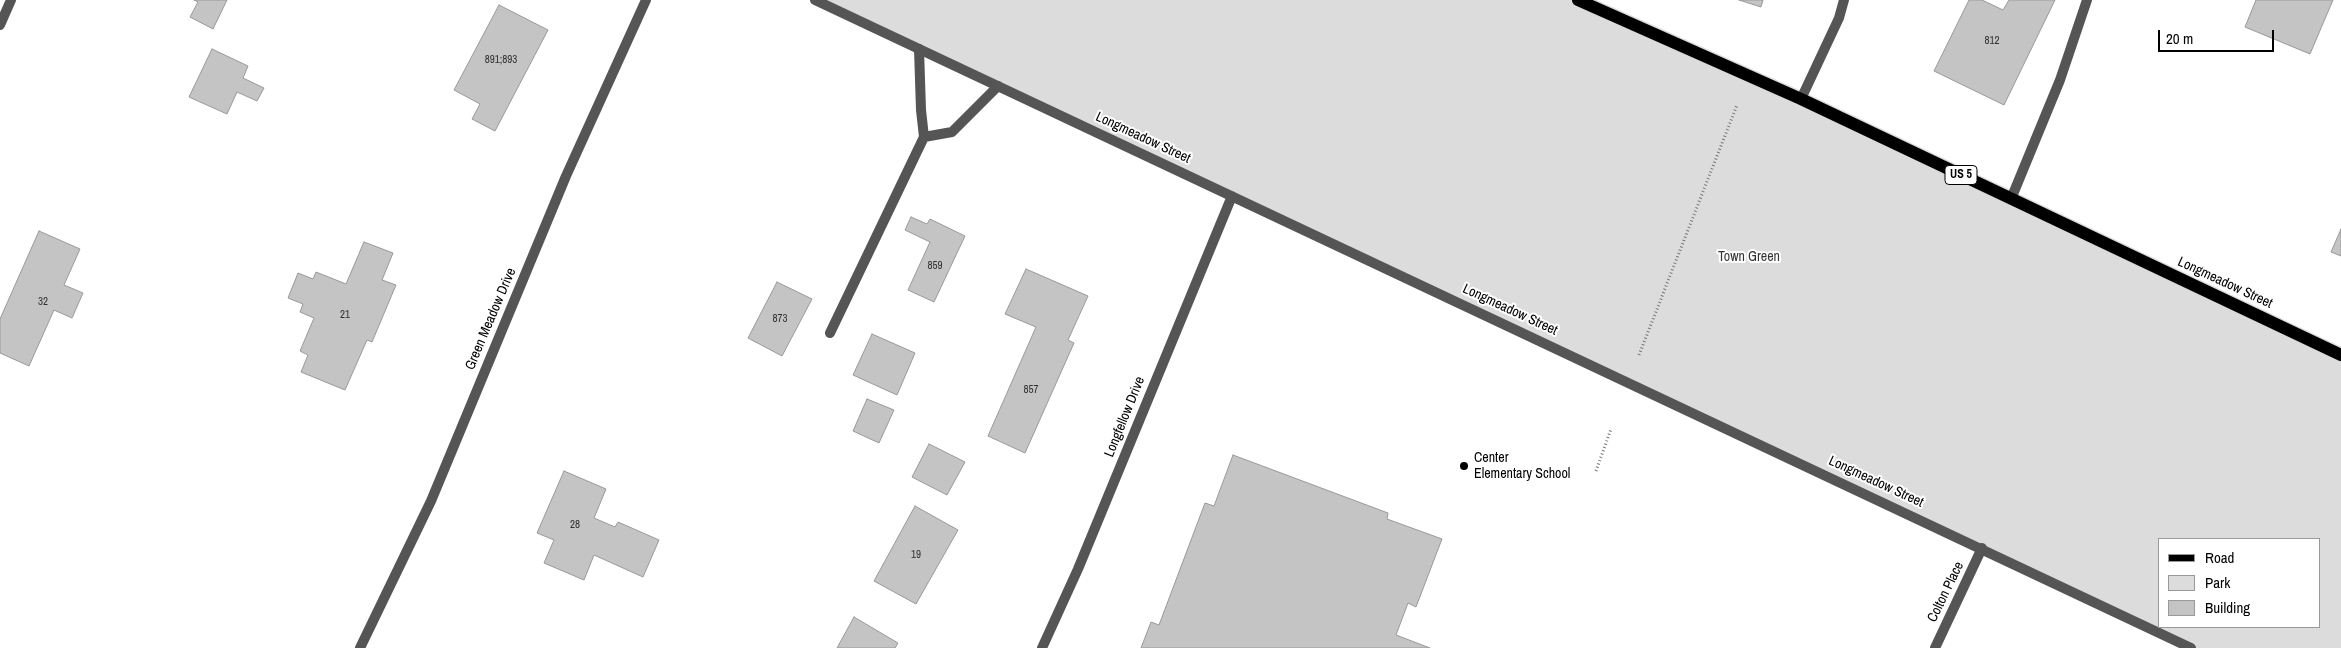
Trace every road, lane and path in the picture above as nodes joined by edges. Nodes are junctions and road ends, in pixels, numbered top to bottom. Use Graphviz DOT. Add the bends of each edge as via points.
graph roads {
  1 [pos="11,0"];
  2 [pos="646,0"];
  3 [pos="815,0"];
  4 [pos="1578,0"];
  5 [pos="1844,0"];
  6 [pos="2087,0"];
  7 [pos="0,26"];
  8 [pos="919,49"];
  9 [pos="998,86"];
  10 [pos="1801,99"];
  11 [pos="1737,105"];
  12 [pos="924,137"];
  13 [pos="1232,196"];
  14 [pos="2011,199"];
  15 [pos="830,334"];
  16 [pos="1639,355"];
  17 [pos="2341,355"];
  18 [pos="1611,429"];
  19 [pos="1596,471"];
  20 [pos="1982,548"];
  21 [pos="360,648"];
  22 [pos="1042,648"];
  23 [pos="1935,648"];
  24 [pos="2191,648"];
  1 -- 7 [label="street"];
  2 -- 21 [label="street, Green Meadow Drive" via="566,176 431,501"];
  3 -- 8 [label="street, Longmeadow Street"];
  4 -- 10 [label="main road, Longmeadow Street / US 5"];
  5 -- 10 [label="street" via="1839,18"];
  6 -- 14 [label="street" via="2060,80"];
  8 -- 9 [label="street, Longmeadow Street"];
  8 -- 12 [label="street"];
  9 -- 12 [label="street" via="952,132"];
  9 -- 13 [label="street, Longmeadow Street"];
  10 -- 14 [label="main road, Longmeadow Street / US 5"];
  11 -- 16 [label="path"];
  12 -- 15 [label="street"];
  13 -- 20 [label="street, Longmeadow Street"];
  13 -- 22 [label="street, Longfellow Drive" via="1078,569"];
  14 -- 17 [label="main road, Longmeadow Street / US 5"];
  18 -- 19 [label="path"];
  20 -- 23 [label="street, Colton Place"];
  20 -- 24 [label="street, Longmeadow Street"];
}
